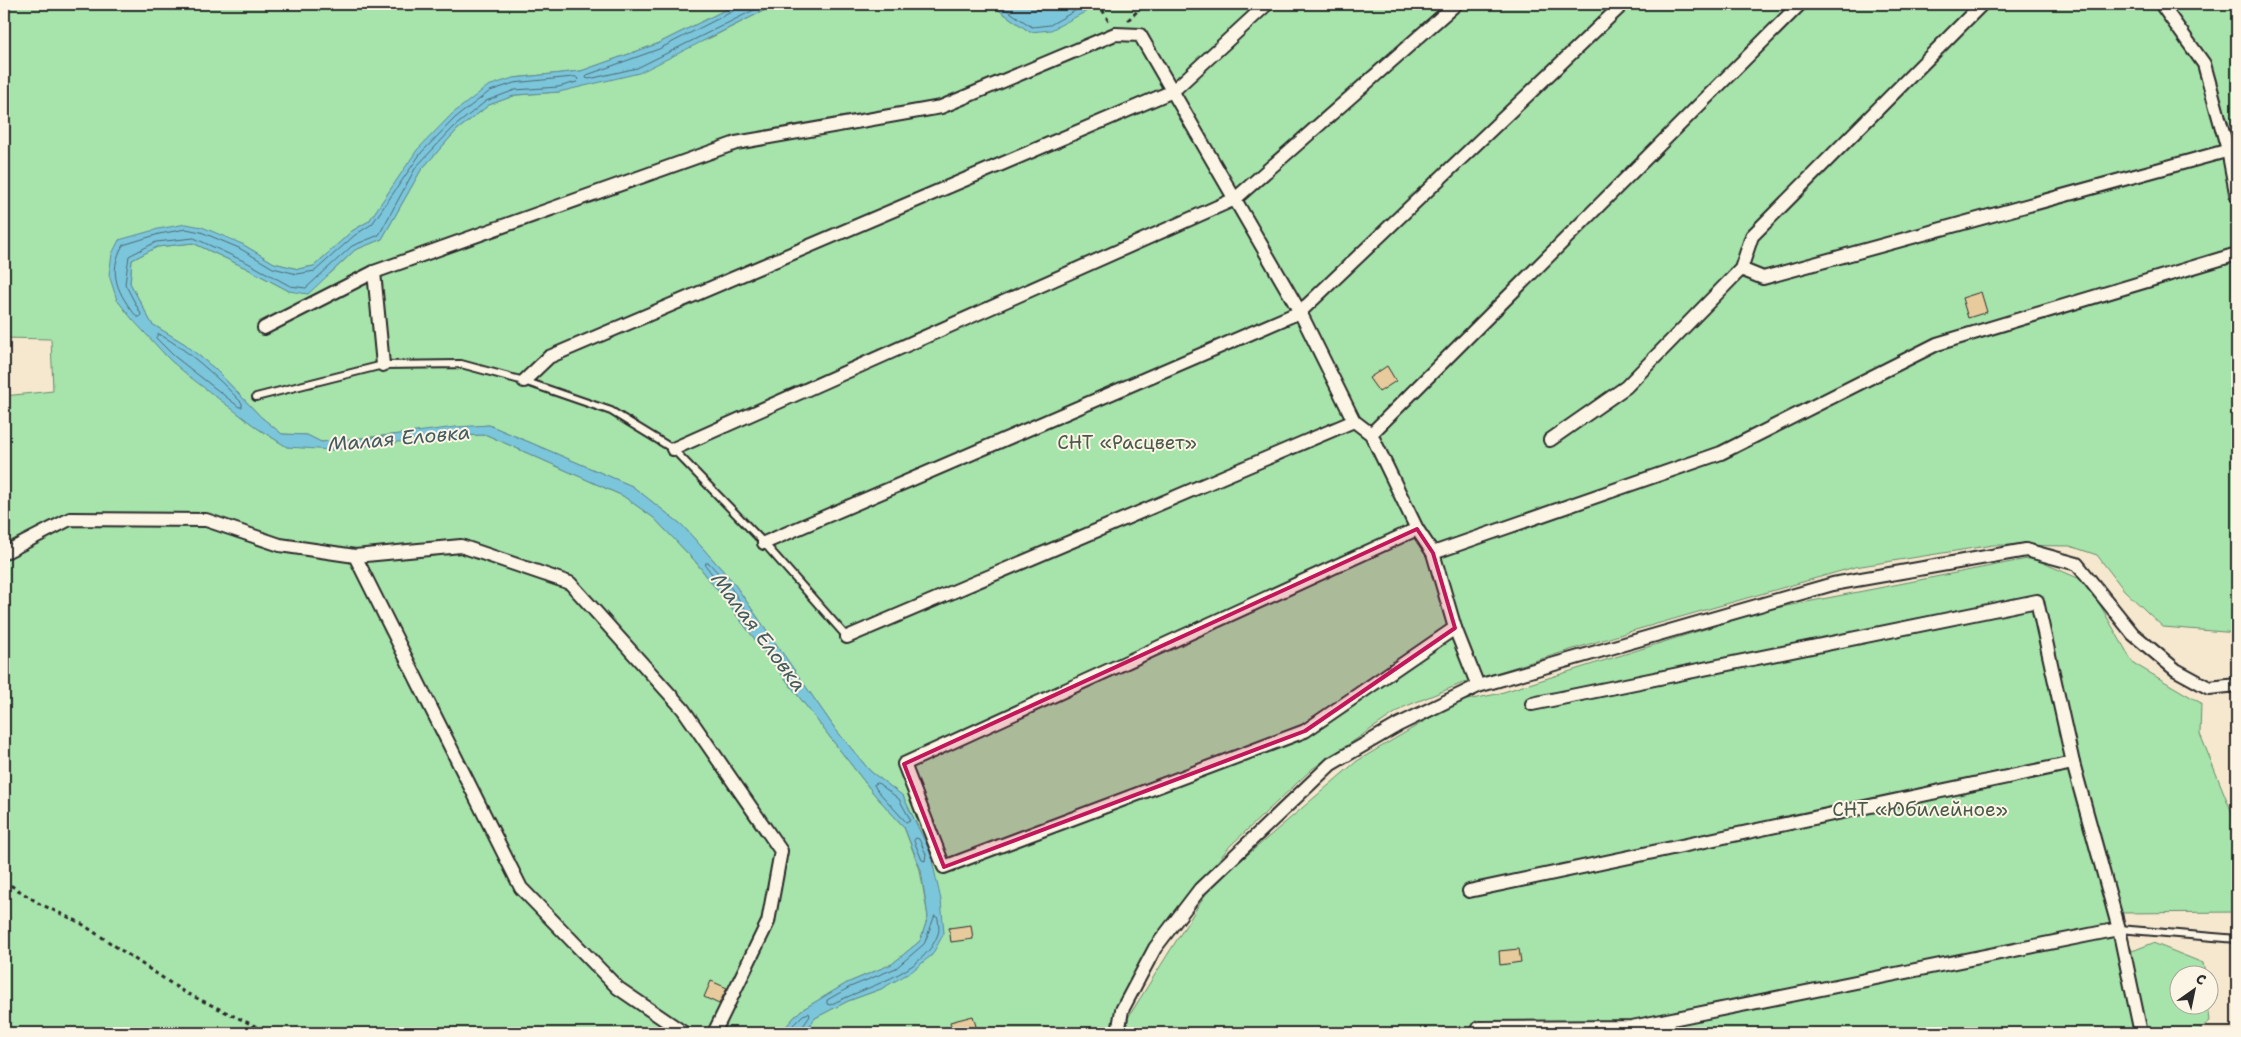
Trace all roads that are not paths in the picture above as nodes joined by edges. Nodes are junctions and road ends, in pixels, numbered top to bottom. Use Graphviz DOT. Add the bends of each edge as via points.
graph roads {
  1 [pos="1267,4"];
  2 [pos="1456,4"];
  3 [pos="1623,4"];
  4 [pos="1800,4"];
  5 [pos="1982,4"];
  6 [pos="2161,4"];
  7 [pos="1173,91"];
  8 [pos="2232,149"];
  9 [pos="2237,198"];
  10 [pos="1235,199"];
  11 [pos="2237,254"];
  12 [pos="1741,269"];
  13 [pos="374,272"];
  14 [pos="1300,312"];
  15 [pos="264,328"];
  16 [pos="383,365"];
  17 [pos="524,381"];
  18 [pos="256,397"];
  19 [pos="1354,421"];
  20 [pos="1371,434"];
  21 [pos="1550,440"];
  22 [pos="673,449"];
  23 [pos="1417,529"];
  24 [pos="764,543"];
  25 [pos="4,553"];
  26 [pos="1433,553"];
  27 [pos="355,556"];
  28 [pos="1455,628"];
  29 [pos="847,637"];
  30 [pos="1478,686"];
  31 [pos="2237,686"];
  32 [pos="1532,704"];
  33 [pos="2073,763"];
  34 [pos="1469,892"];
  35 [pos="2119,929"];
  36 [pos="2237,939"];
  37 [pos="1479,1028"];
  38 [pos="1631,1030"];
  39 [pos="684,1033"];
  40 [pos="714,1033"];
  41 [pos="1118,1033"];
  42 [pos="2141,1033"];
  1 -- 7 [label="street"];
  2 -- 10 [label="street"];
  3 -- 14 [label="street"];
  4 -- 20 [label="street"];
  5 -- 12 [label="street" via="1752,236"];
  6 -- 8 [label="street" via="2204,64"];
  7 -- 10 [label="street"];
  7 -- 13 [label="street" via="1140,35 1115,34 941,107 736,143"];
  7 -- 17 [label="street" via="549,357"];
  8 -- 9 [label="street"];
  8 -- 12 [label="street" via="1763,278"];
  10 -- 14 [label="street"];
  10 -- 22 [label="street"];
  11 -- 26 [label="street" via="1937,344 1721,453"];
  12 -- 21 [label="street" via="1626,387"];
  13 -- 15 [label="street"];
  13 -- 16 [label="street"];
  14 -- 19 [label="street"];
  14 -- 24 [label="street"];
  16 -- 17 [label="lane" via="461,364"];
  16 -- 18 [label="lane"];
  17 -- 22 [label="lane" via="612,410"];
  19 -- 20 [label="street"];
  19 -- 29 [label="street"];
  20 -- 23 [label="street"];
  22 -- 24 [label="lane"];
  23 -- 26 [label="street"];
  23 -- 28 [label="street" via="904,764 944,867 1305,731"];
  24 -- 29 [label="lane"];
  25 -- 27 [label="street" via="70,519 206,520 280,545"];
  26 -- 28 [label="street"];
  27 -- 39 [label="street" via="521,888 618,988"];
  27 -- 40 [label="street" via="461,546 570,583 683,709 782,851 768,922"];
  28 -- 30 [label="street"];
  30 -- 31 [label="street" via="1833,584 2026,550 2076,564 2133,634 2176,670 2210,688"];
  30 -- 41 [label="street" via="1398,725 1331,764 1200,889 1154,948 1122,1010"];
  32 -- 33 [label="street" via="2037,601"];
  33 -- 34 [label="street"];
  33 -- 35 [label="street"];
  35 -- 36 [label="lane"];
  35 -- 38 [label="street"];
  35 -- 42 [label="street"];
  37 -- 38 [label="street"];
}
